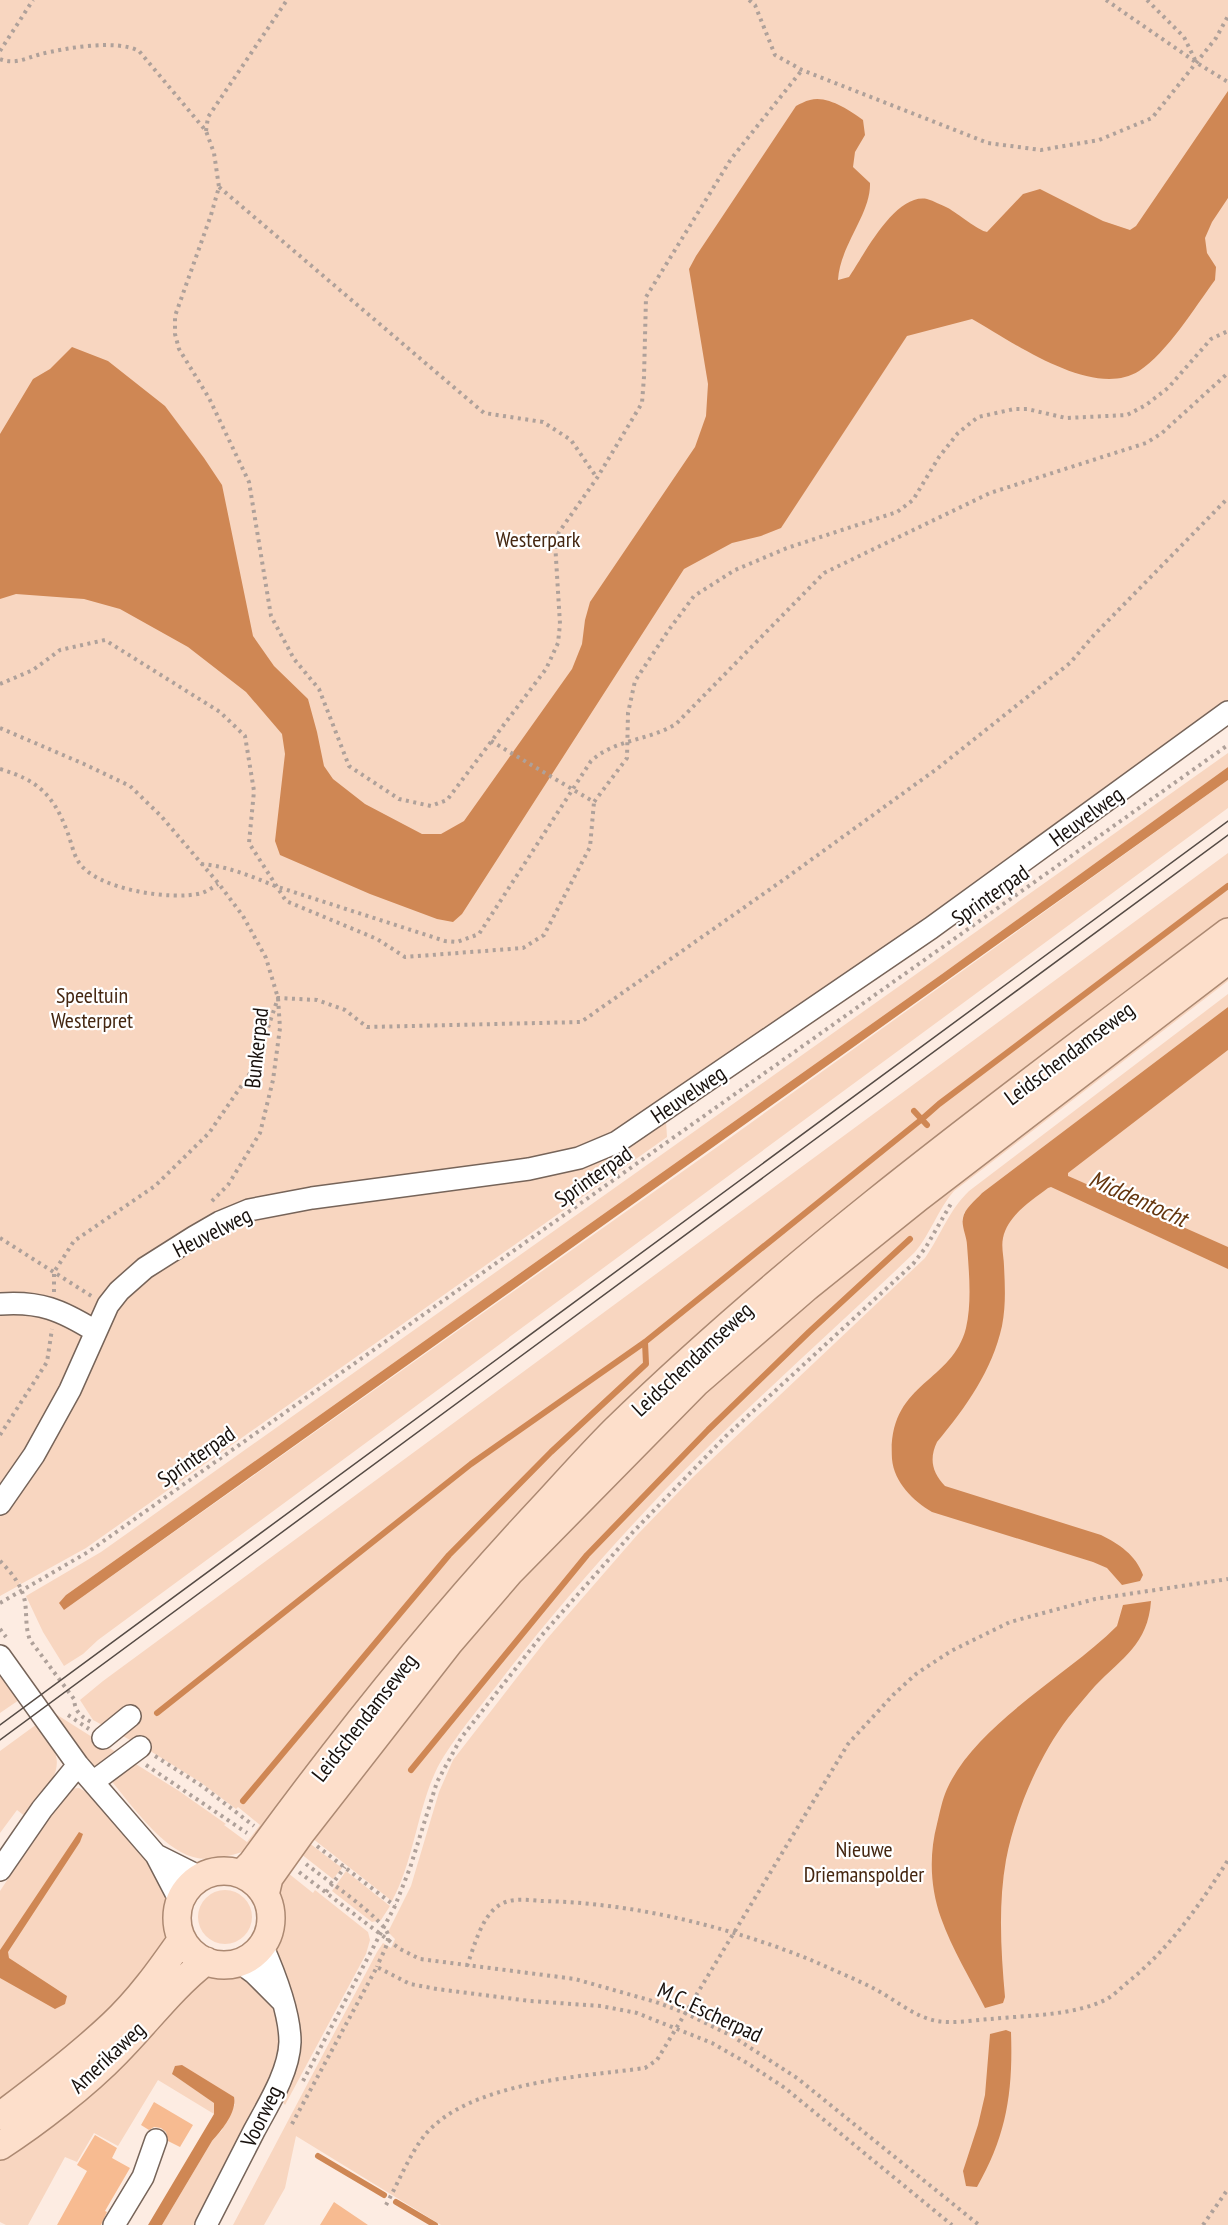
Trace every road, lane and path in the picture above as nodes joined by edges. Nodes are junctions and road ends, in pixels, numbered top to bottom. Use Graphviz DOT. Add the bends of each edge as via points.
graph roads {
  1 [pos="33,0"];
  2 [pos="287,0"];
  3 [pos="749,0"];
  4 [pos="1106,0"];
  5 [pos="1147,0"];
  6 [pos="1228,16"];
  7 [pos="0,51"];
  8 [pos="0,59"];
  9 [pos="1197,63"];
  10 [pos="802,70"];
  11 [pos="1228,81"];
  12 [pos="206,131"];
  13 [pos="219,187"];
  14 [pos="1228,331"];
  15 [pos="1228,373"];
  16 [pos="597,478"];
  17 [pos="1228,498"];
  18 [pos="0,684"];
  19 [pos="1228,712"];
  20 [pos="0,728"];
  21 [pos="491,741"];
  22 [pos="628,742"];
  23 [pos="1228,745"];
  24 [pos="0,769"];
  25 [pos="571,790"];
  26 [pos="594,802"];
  27 [pos="201,864"];
  28 [pos="219,884"];
  29 [pos="275,886"];
  30 [pos="1228,932"];
  31 [pos="1228,960"];
  32 [pos="278,998"];
  33 [pos="957,1197"];
  34 [pos="207,1206"];
  35 [pos="0,1238"];
  36 [pos="54,1272"];
  37 [pos="0,1304"];
  38 [pos="55,1308"];
  39 [pos="88,1327"];
  40 [pos="0,1435"];
  41 [pos="0,1504"];
  42 [pos="0,1561"];
  43 [pos="1228,1579"];
  44 [pos="22,1591"];
  45 [pos="0,1603"];
  46 [pos="0,1656"];
  47 [pos="53,1670"];
  48 [pos="130,1716"];
  49 [pos="103,1738"];
  50 [pos="140,1747"];
  51 [pos="78,1765"];
  52 [pos="93,1782"];
  53 [pos="222,1815"];
  54 [pos="256,1827"];
  55 [pos="315,1844"];
  56 [pos="156,1855"];
  57 [pos="1228,1860"];
  58 [pos="303,1861"];
  59 [pos="345,1867"];
  60 [pos="0,1870"];
  61 [pos="296,1870"];
  62 [pos="241,1874"];
  63 [pos="201,1877"];
  64 [pos="333,1885"];
  65 [pos="326,1892"];
  66 [pos="265,1895"];
  67 [pos="180,1900"];
  68 [pos="395,1906"];
  69 [pos="384,1926"];
  70 [pos="734,1933"];
  71 [pos="380,1934"];
  72 [pos="182,1939"];
  73 [pos="388,1940"];
  74 [pos="262,1945"];
  75 [pos="206,1961"];
  76 [pos="240,1962"];
  77 [pos="467,1966"];
  78 [pos="377,1967"];
  79 [pos="281,2000"];
  80 [pos="685,2013"];
  81 [pos="678,2028"];
  82 [pos="0,2116"];
  83 [pos="292,2124"];
  84 [pos="156,2140"];
  85 [pos="0,2146"];
  86 [pos="1228,2189"];
  87 [pos="386,2205"];
  88 [pos="114,2225"];
  89 [pos="206,2225"];
  90 [pos="952,2225"];
  91 [pos="979,2225"];
  92 [pos="1203,2225"];
  1 -- 7 [label="path"];
  2 -- 12 [label="path" via="208,117"];
  3 -- 10 [label="path" via="755,5 775,55"];
  4 -- 9 [label="path"];
  5 -- 9 [label="path" via="1184,37"];
  6 -- 9 [label="path"];
  8 -- 12 [label="path" via="19,61 93,46 131,47 139,51"];
  9 -- 10 [label="path" via="1152,118 1100,140 1041,150 988,143"];
  9 -- 11 [label="path"];
  10 -- 16 [label="path" via="731,159 646,297 642,403"];
  12 -- 13 [label="path"];
  13 -- 16 [label="path" via="484,413 543,422 571,440"];
  13 -- 21 [label="path" via="175,316 175,334 179,349 209,398 249,482 272,615 294,659 319,689 349,766 399,799 431,806 447,800"];
  14 -- 22 [label="path" via="1211,339 1168,388 1127,414 1066,418 1014,409 978,417 958,433 913,500 897,512 787,548 735,570 694,596 635,681 628,713"];
  15 -- 22 [label="path" via="1162,433 1146,442 990,493 824,573 676,724 653,736"];
  16 -- 21 [label="path" via="555,542 558,643 546,669"];
  17 -- 32 [label="path" via="1070,663 938,768 581,1022 367,1027 345,1010 317,1000"];
  18 -- 29 [label="path" via="33,670 60,650 105,640 220,712 246,736 254,791 249,843"];
  19 -- 39 [label="street, Heuvelweg" via="931,928 617,1142 579,1158 529,1169 249,1210 220,1222 145,1268"];
  20 -- 27 [label="path, Bunkerpad" via="130,786"];
  21 -- 25 [label="path"];
  22 -- 25 [label="path" via="600,752"];
  22 -- 26 [label="path" via="627,758"];
  23 -- 44 [label="path, Sprinterpad" via="98,1546"];
  24 -- 28 [label="path" via="25,776 46,792 66,828 78,862 94,877 126,891 182,896 203,893"];
  25 -- 26 [label="path"];
  25 -- 29 [label="path" via="479,933 457,942"];
  26 -- 29 [label="path" via="590,846 544,935 523,948 405,957 377,939 286,901"];
  27 -- 28 [label="path, Bunkerpad"];
  27 -- 29 [label="path" via="218,865"];
  28 -- 32 [label="path, Bunkerpad" via="256,937"];
  30 -- 62 [label="main road, Leidschendamseweg" via="874,1202 753,1302 613,1432 478,1577 372,1703"];
  31 -- 66 [label="main road, Leidschendamseweg" via="919,1197 696,1383 510,1572 449,1643 301,1833 269,1878"];
  32 -- 34 [label="path, Bunkerpad" via="273,1080 260,1133 228,1185"];
  32 -- 36 [label="path" via="255,1066 209,1133 154,1186 74,1241"];
  33 -- 68 [label="path" via="913,1264 726,1436 633,1532 542,1635 461,1738 445,1766"];
  35 -- 36 [label="path"];
  36 -- 38 [label="path"];
  36 -- 39 [label="path" via="95,1298"];
  37 -- 38 [label="street" via="24,1302"];
  38 -- 39 [label="street"];
  38 -- 40 [label="path" via="47,1362"];
  39 -- 41 [label="street, Heuvelweg" via="70,1390 34,1455"];
  42 -- 44 [label="path"];
  43 -- 70 [label="path" via="1095,1599 1010,1622 951,1651 916,1674 848,1744"];
  44 -- 45 [label="path, Sprinterpad"];
  44 -- 47 [label="path" via="30,1640"];
  46 -- 51 [label="street"];
  48 -- 49 [label="street"];
  50 -- 52 [label="street"];
  51 -- 52 [label="street"];
  51 -- 60 [label="street"];
  52 -- 56 [label="street"];
  53 -- 54 [label="path" via="229,1807"];
  55 -- 59 [label="path"];
  56 -- 63 [label="street"];
  56 -- 67 [label="street"];
  57 -- 70 [label="path" via="1190,1917 1139,1974 1108,1999 1069,2010 935,2021 809,1959"];
  58 -- 64 [label="path"];
  59 -- 64 [label="path"];
  59 -- 68 [label="path"];
  61 -- 65 [label="path, M.C. Escherpad"];
  62 -- 63 [label="main road" via="220,1871"];
  62 -- 66 [label="main road"];
  63 -- 67 [label="main road"];
  64 -- 65 [label="path"];
  64 -- 69 [label="path"];
  65 -- 71 [label="path, M.C. Escherpad"];
  66 -- 74 [label="main road" via="271,1917"];
  67 -- 72 [label="main road" via="177,1920"];
  68 -- 69 [label="path"];
  69 -- 71 [label="path"];
  69 -- 73 [label="path"];
  70 -- 77 [label="path" via="626,1909 518,1900 497,1906"];
  70 -- 80 [label="path"];
  71 -- 73 [label="path, M.C. Escherpad"];
  72 -- 75 [label="main road"];
  72 -- 82 [label="main road, Amerikaweg" via="158,1974 114,2024"];
  73 -- 77 [label="path, M.C. Escherpad" via="420,1959"];
  73 -- 78 [label="path"];
  74 -- 76 [label="main road"];
  74 -- 79 [label="street, Voorweg" via="276,1976"];
  75 -- 76 [label="main road"];
  75 -- 85 [label="main road, Amerikaweg" via="190,1973 114,2055"];
  76 -- 79 [label="street"];
  77 -- 80 [label="path, M.C. Escherpad" via="575,1979"];
  78 -- 81 [label="path" via="410,1984 530,2001 601,2006 637,2013"];
  78 -- 83 [label="path"];
  79 -- 89 [label="street, Voorweg" via="290,2043 286,2062"];
  80 -- 81 [label="path"];
  80 -- 91 [label="path, M.C. Escherpad" via="732,2036 797,2078"];
  81 -- 87 [label="path" via="657,2060 645,2068 529,2085 464,2104 423,2137"];
  81 -- 90 [label="path" via="747,2063 784,2088"];
  84 -- 88 [label="street" via="143,2177"];
  86 -- 92 [label="path"];
}
